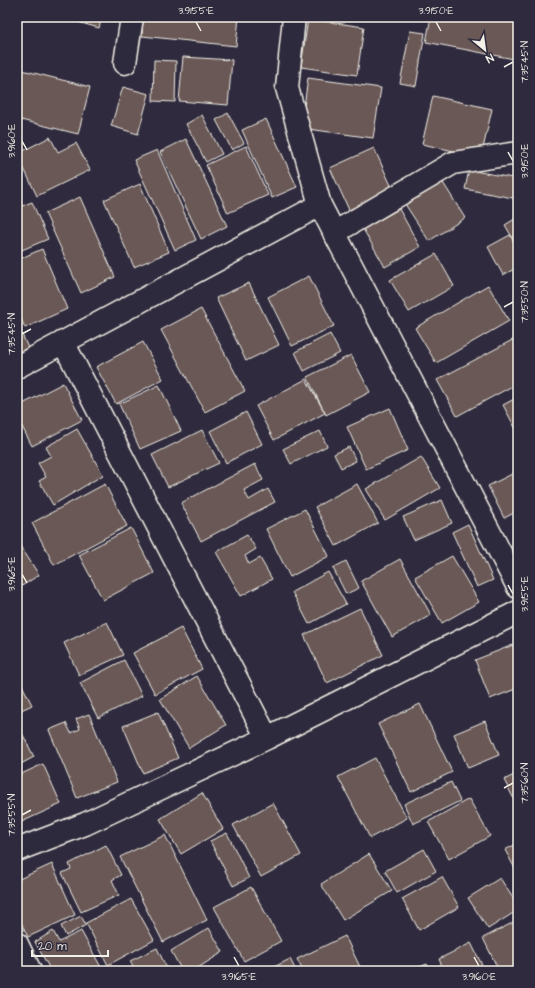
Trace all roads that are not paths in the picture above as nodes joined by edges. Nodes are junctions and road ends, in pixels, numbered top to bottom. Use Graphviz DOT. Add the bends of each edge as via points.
graph roads {
  1 [pos="132,17"];
  2 [pos="294,17"];
  3 [pos="124,63"];
  4 [pos="518,153"];
  5 [pos="320,205"];
  6 [pos="334,233"];
  7 [pos="63,342"];
  8 [pos="17,367"];
  9 [pos="518,587"];
  10 [pos="518,612"];
  11 [pos="267,738"];
  12 [pos="17,850"];
  13 [pos="17,944"];
  14 [pos="30,971"];
  1 -- 3 [label="street"];
  2 -- 5 [label="street" via="287,88"];
  4 -- 6 [label="street" via="453,163"];
  5 -- 6 [label="street"];
  5 -- 7 [label="street"];
  6 -- 9 [label="street"];
  7 -- 8 [label="street"];
  7 -- 11 [label="street"];
  10 -- 11 [label="street"];
  11 -- 12 [label="street" via="85,824"];
  13 -- 14 [label="street"];
}
